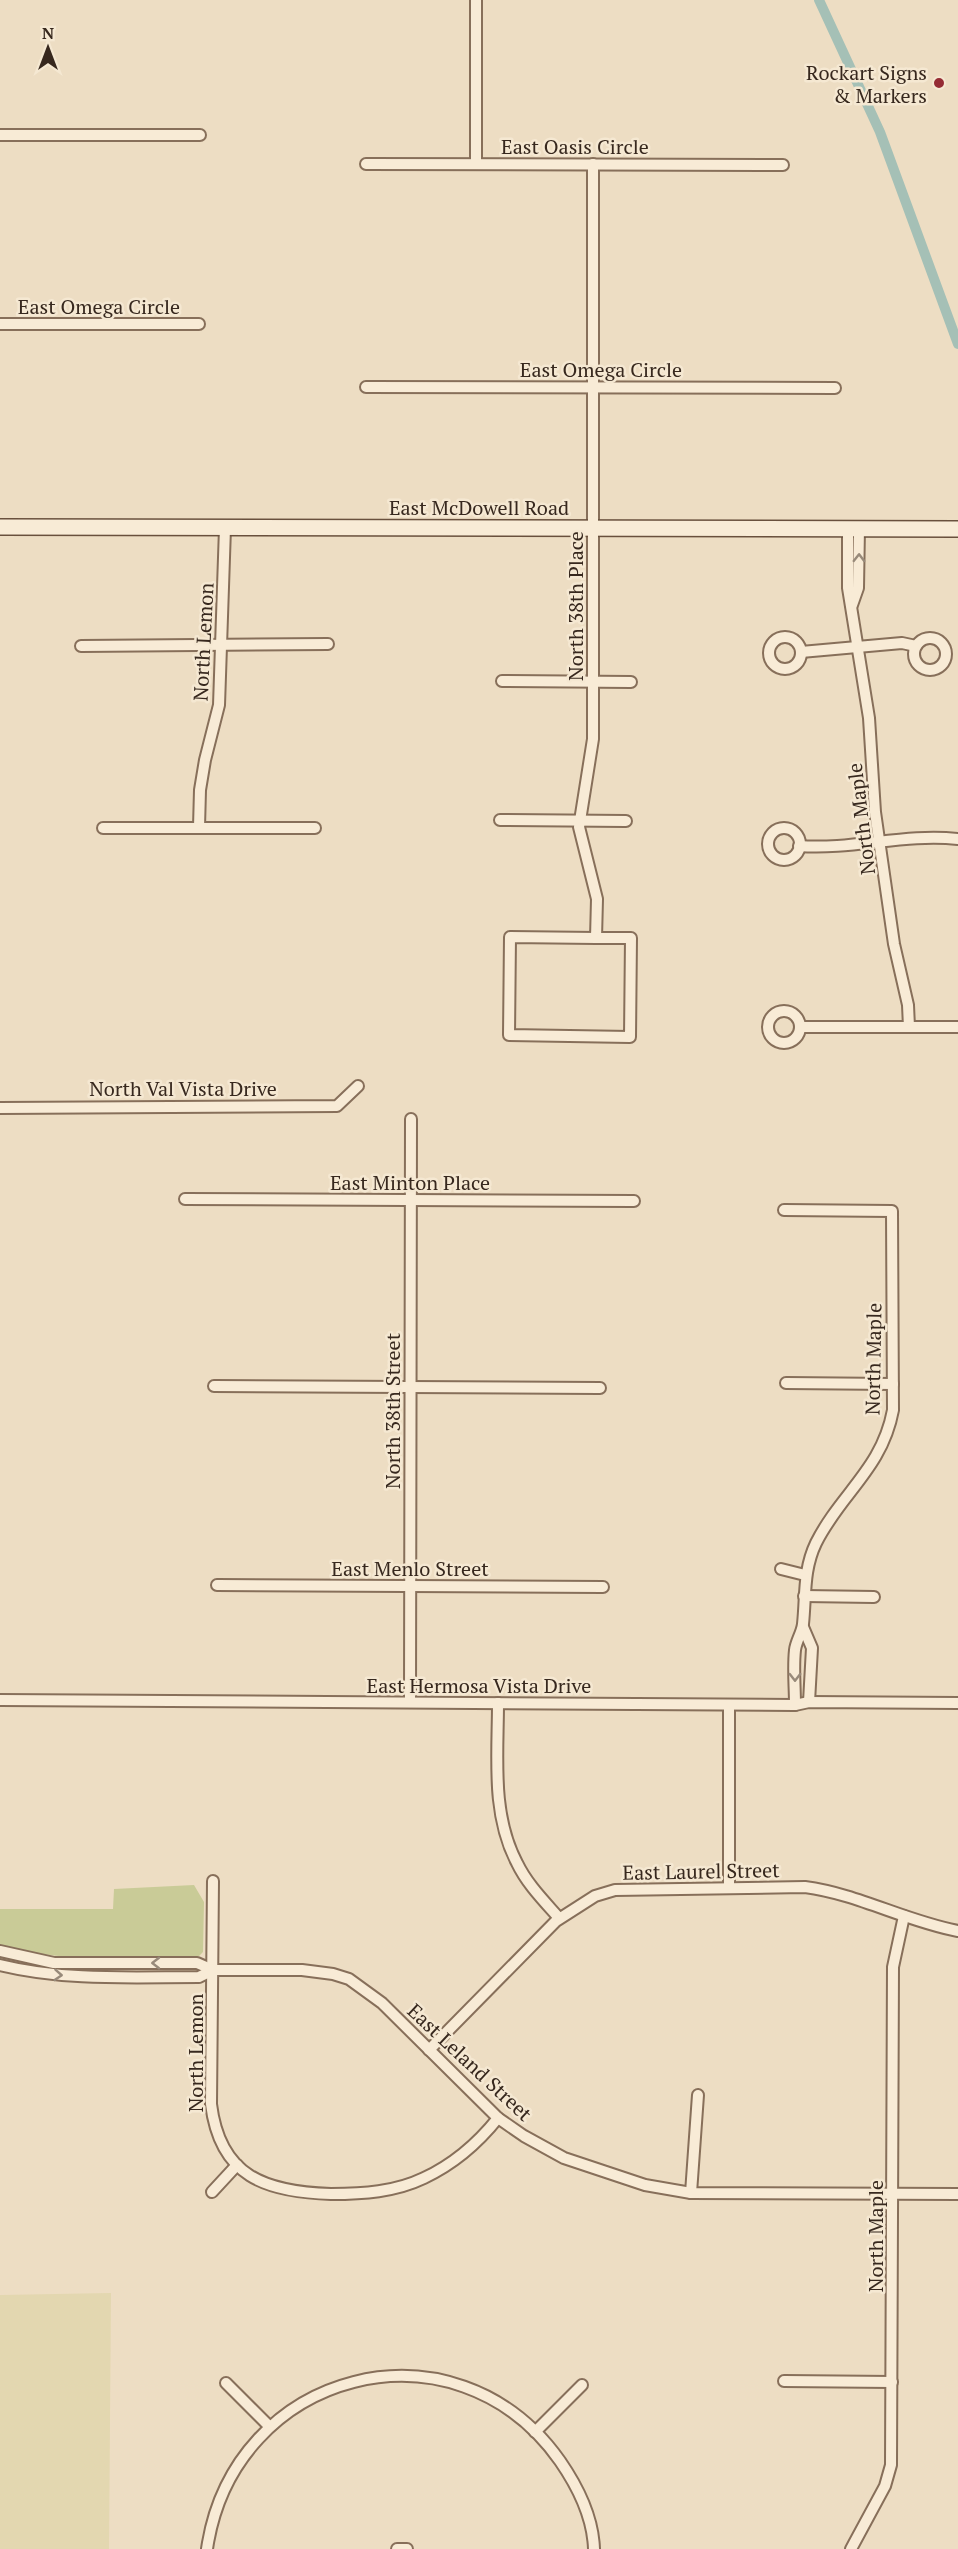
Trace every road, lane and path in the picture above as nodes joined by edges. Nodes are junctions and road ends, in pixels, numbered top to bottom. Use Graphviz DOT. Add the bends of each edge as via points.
graph roads {
  1 [pos="476,0"];
  2 [pos="0,135"];
  3 [pos="200,135"];
  4 [pos="366,164"];
  5 [pos="476,164"];
  6 [pos="593,164"];
  7 [pos="783,165"];
  8 [pos="0,324"];
  9 [pos="199,324"];
  10 [pos="366,387"];
  11 [pos="593,387"];
  12 [pos="835,388"];
  13 [pos="0,527"];
  14 [pos="225,528"];
  15 [pos="593,528"];
  16 [pos="854,528"];
  17 [pos="958,529"];
  18 [pos="222,644"];
  19 [pos="328,644"];
  20 [pos="81,646"];
  21 [pos="916,646"];
  22 [pos="859,648"];
  23 [pos="801,652"];
  24 [pos="502,681"];
  25 [pos="593,681"];
  26 [pos="631,682"];
  27 [pos="500,820"];
  28 [pos="580,821"];
  29 [pos="626,821"];
  30 [pos="199,827"];
  31 [pos="103,828"];
  32 [pos="315,828"];
  33 [pos="958,838"];
  34 [pos="880,842"];
  35 [pos="799,846"];
  36 [pos="596,938"];
  37 [pos="800,1027"];
  38 [pos="909,1027"];
  39 [pos="958,1027"];
  40 [pos="358,1086"];
  41 [pos="0,1108"];
  42 [pos="411,1119"];
  43 [pos="185,1199"];
  44 [pos="411,1200"];
  45 [pos="634,1202"];
  46 [pos="784,1210"];
  47 [pos="786,1383"];
  48 [pos="892,1384"];
  49 [pos="214,1386"];
  50 [pos="411,1387"];
  51 [pos="600,1388"];
  52 [pos="782,1569"];
  53 [pos="805,1575"];
  54 [pos="217,1585"];
  55 [pos="410,1586"];
  56 [pos="603,1587"];
  57 [pos="804,1596"];
  58 [pos="874,1597"];
  59 [pos="803,1627"];
  60 [pos="0,1700"];
  61 [pos="410,1702"];
  62 [pos="809,1702"];
  63 [pos="498,1703"];
  64 [pos="958,1703"];
  65 [pos="729,1705"];
  66 [pos="795,1705"];
  67 [pos="213,1881"];
  68 [pos="729,1888"];
  69 [pos="904,1916"];
  70 [pos="559,1918"];
  71 [pos="958,1931"];
  72 [pos="0,1951"];
  73 [pos="0,1965"];
  74 [pos="213,1970"];
  75 [pos="429,2050"];
  76 [pos="698,2095"];
  77 [pos="498,2118"];
  78 [pos="237,2165"];
  79 [pos="212,2192"];
  80 [pos="691,2193"];
  81 [pos="893,2194"];
  82 [pos="958,2194"];
  83 [pos="784,2381"];
  84 [pos="892,2382"];
  85 [pos="226,2383"];
  86 [pos="582,2385"];
  87 [pos="269,2426"];
  88 [pos="535,2432"];
  89 [pos="207,2549"];
  90 [pos="397,2549"];
  91 [pos="407,2549"];
  92 [pos="594,2549"];
  93 [pos="851,2549"];
  1 -- 5 [label="street"];
  2 -- 3 [label="street"];
  4 -- 5 [label="street, East Oasis Circle"];
  5 -- 6 [label="street, East Oasis Circle"];
  6 -- 7 [label="street, East Oasis Circle"];
  6 -- 11 [label="street, North 38th Place"];
  8 -- 9 [label="street, East Omega Circle"];
  10 -- 11 [label="street, East Omega Circle"];
  11 -- 12 [label="street, East Omega Circle"];
  11 -- 15 [label="street, North 38th Place"];
  13 -- 14 [label="main road, East McDowell Road"];
  14 -- 15 [label="main road, East McDowell Road"];
  14 -- 18 [label="street, North Lemon"];
  15 -- 16 [label="main road, East McDowell Road"];
  15 -- 25 [label="street, North 38th Place"];
  16 -- 17 [label="main road, East McDowell Road"];
  16 -- 22 [label="street, North Maple" via="848,588"];
  18 -- 19 [label="street"];
  18 -- 20 [label="street"];
  18 -- 30 [label="street, North Lemon" via="219,705 200,790"];
  21 -- 22 [label="street" via="902,643"];
  22 -- 23 [label="street"];
  22 -- 34 [label="street, North Maple"];
  24 -- 25 [label="street"];
  25 -- 26 [label="street"];
  25 -- 28 [label="street, North 38th Place" via="593,739"];
  27 -- 28 [label="street"];
  28 -- 29 [label="street"];
  28 -- 36 [label="street, North 38th Place" via="597,899"];
  30 -- 31 [label="street"];
  30 -- 32 [label="street"];
  33 -- 34 [label="street"];
  34 -- 35 [label="street"];
  34 -- 38 [label="street, North Maple"];
  36 -- 36 [label="street" via="631,938 630,1036 509,1035 510,937"];
  37 -- 38 [label="street"];
  38 -- 39 [label="street"];
  40 -- 41 [label="street, North Val Vista Drive" via="337,1106"];
  42 -- 44 [label="street, North 38th Street"];
  43 -- 44 [label="street, East Minton Place"];
  44 -- 45 [label="street, East Minton Place"];
  44 -- 50 [label="street, North 38th Street"];
  46 -- 48 [label="street, North Maple" via="892,1211"];
  47 -- 48 [label="street"];
  48 -- 53 [label="street, North Maple" via="893,1410 882,1448 830,1520"];
  49 -- 50 [label="street"];
  50 -- 51 [label="street"];
  50 -- 55 [label="street, North 38th Street"];
  52 -- 53 [label="street"];
  53 -- 57 [label="street, North Maple"];
  54 -- 55 [label="street, East Menlo Street"];
  55 -- 56 [label="street, East Menlo Street"];
  55 -- 61 [label="street, North 38th Street"];
  57 -- 58 [label="street"];
  57 -- 59 [label="street, North Maple"];
  59 -- 62 [label="street, North Maple" via="812,1648"];
  59 -- 66 [label="street, North Maple, one-way" via="795,1649"];
  60 -- 61 [label="street, East Hermosa Vista Drive"];
  61 -- 63 [label="street, East Hermosa Vista Drive"];
  62 -- 64 [label="street, East Hermosa Vista Drive"];
  62 -- 66 [label="street, East Hermosa Vista Drive"];
  63 -- 65 [label="street, East Hermosa Vista Drive"];
  63 -- 70 [label="street" via="498,1795 507,1841 517,1864"];
  65 -- 66 [label="street, East Hermosa Vista Drive"];
  65 -- 68 [label="street"];
  67 -- 74 [label="street, North Lemon"];
  68 -- 69 [label="street, East Laurel Street" via="805,1887 834,1891"];
  68 -- 70 [label="street, East Laurel Street" via="615,1890 595,1896"];
  69 -- 71 [label="street, East Laurel Street"];
  69 -- 81 [label="street, North Maple" via="893,1968"];
  70 -- 75 [label="street, East Laurel Street"];
  74 -- 72 [label="street, East Leland Street, one-way" via="197,1963 54,1963"];
  73 -- 74 [label="street, East Leland Street, one-way" via="54,1975 89,1976 198,1977"];
  74 -- 75 [label="street, East Leland Street" via="302,1970 349,1979 382,2003"];
  74 -- 78 [label="street, North Lemon" via="213,2124"];
  75 -- 77 [label="street, East Leland Street"];
  76 -- 80 [label="street"];
  77 -- 78 [label="street, North Lemon" via="474,2146 446,2165 400,2187 373,2192 286,2191 256,2180"];
  77 -- 80 [label="street, East Leland Street" via="564,2158 645,2185"];
  78 -- 79 [label="street"];
  80 -- 81 [label="street, East Leland Street"];
  81 -- 82 [label="street, East Leland Street"];
  81 -- 84 [label="street, North Maple"];
  83 -- 84 [label="street"];
  84 -- 93 [label="street, North Maple" via="891,2465 885,2486"];
  85 -- 87 [label="street"];
  86 -- 88 [label="street"];
  87 -- 88 [label="street" via="305,2401 346,2384 411,2376 476,2392 505,2407"];
  87 -- 89 [label="street" via="242,2456 227,2482 215,2510"];
  88 -- 92 [label="street" via="575,2485 587,2511"];
  90 -- 91 [label="street"];
}
